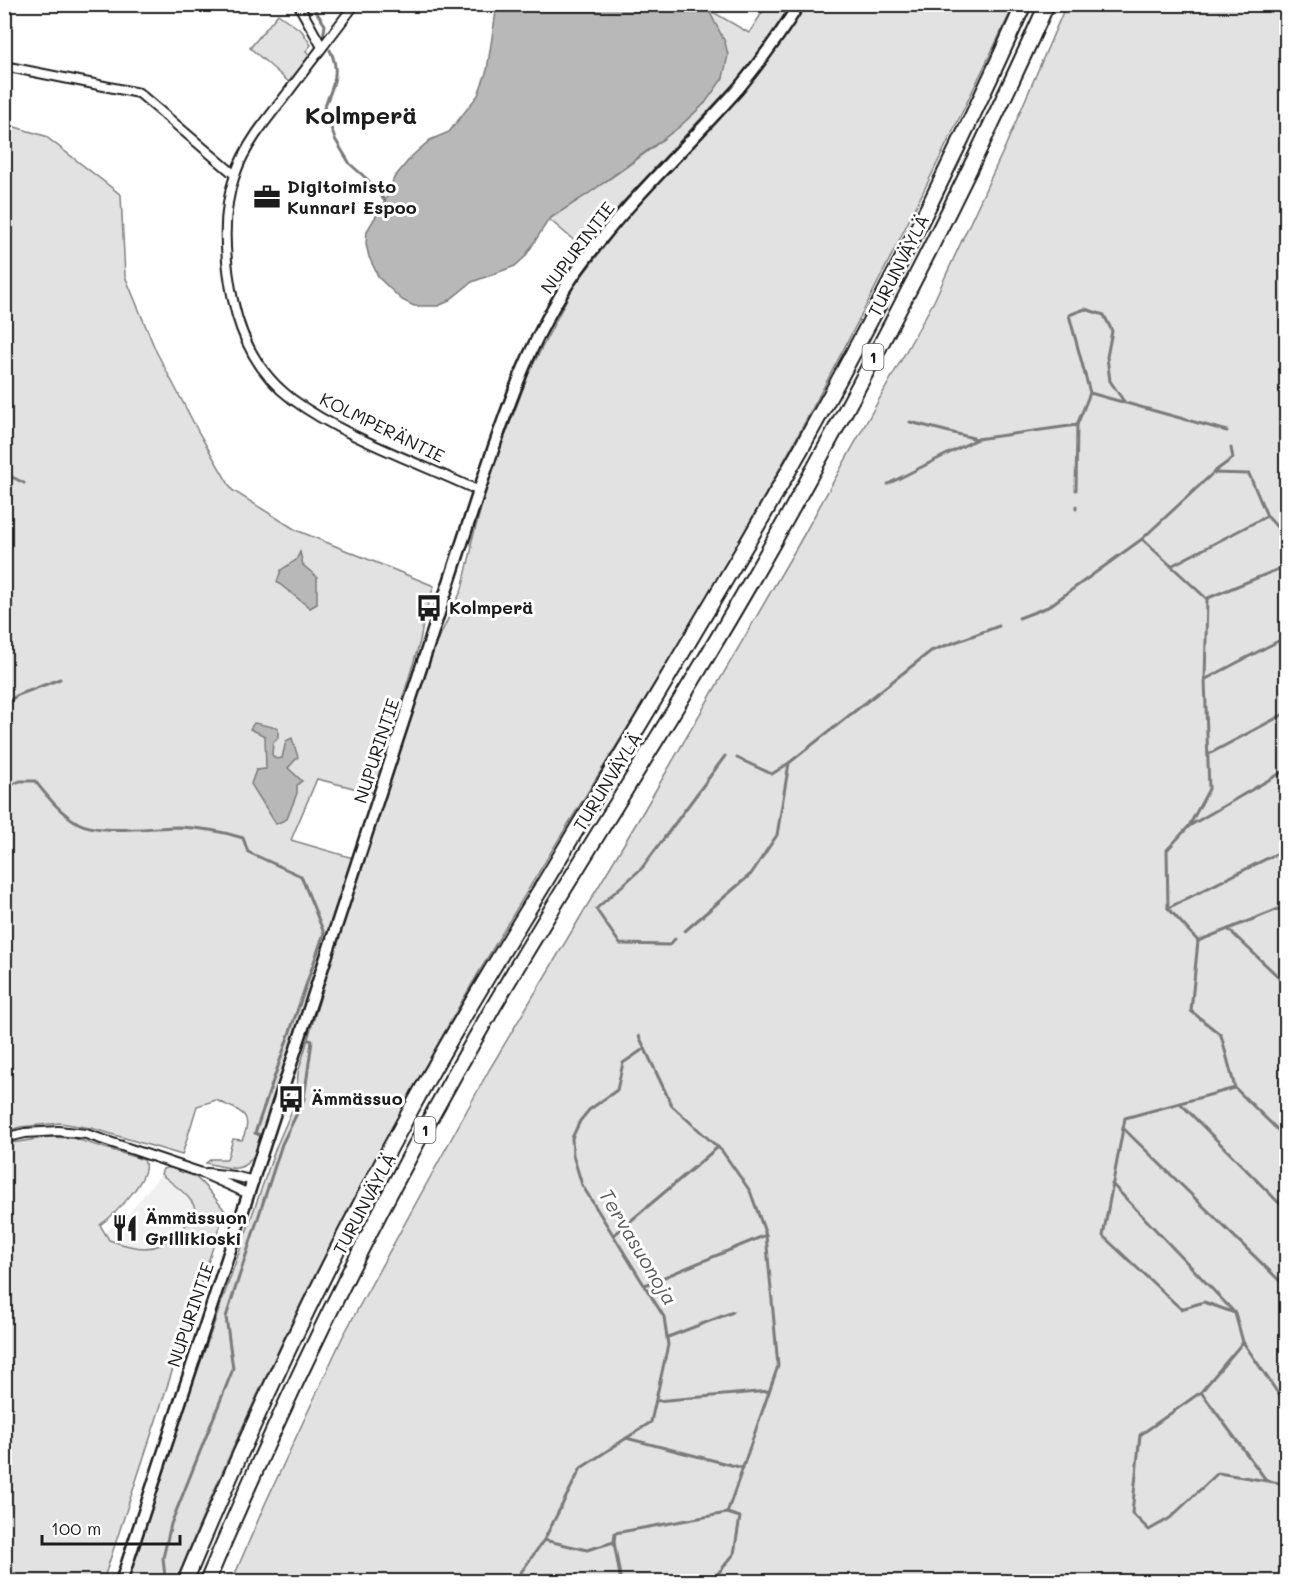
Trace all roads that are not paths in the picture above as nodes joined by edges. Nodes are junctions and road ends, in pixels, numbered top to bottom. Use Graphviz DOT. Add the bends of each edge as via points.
graph roads {
  1 [pos="298,4"];
  2 [pos="355,4"];
  3 [pos="800,4"];
  4 [pos="1024,4"];
  5 [pos="1047,4"];
  6 [pos="322,47"];
  7 [pos="4,66"];
  8 [pos="235,175"];
  9 [pos="479,491"];
  10 [pos="4,1138"];
  11 [pos="202,1173"];
  12 [pos="254,1181"];
  13 [pos="249,1194"];
  14 [pos="121,1581"];
  15 [pos="185,1581"];
  16 [pos="207,1581"];
  1 -- 6 [label="street"];
  2 -- 6 [label="street, KOLMPERÄNTIE"];
  3 -- 9 [label="main road, NUPURINTIE" via="738,88 583,262 547,318 519,376"];
  4 -- 15 [label="highway, TURUNVÄYLÄ / 1" via="902,258 827,401 739,558 415,1102 263,1405"];
  5 -- 16 [label="highway, TURUNVÄYLÄ / 1" via="921,265 773,544 502,991 380,1212"];
  6 -- 8 [label="street, KOLMPERÄNTIE" via="257,133"];
  7 -- 8 [label="street" via="139,93"];
  8 -- 9 [label="street, KOLMPERÄNTIE" via="228,208 227,268 244,337 259,366 291,398 332,425"];
  9 -- 12 [label="main road, NUPURINTIE"];
  10 -- 11 [label="street" via="47,1131 86,1134"];
  11 -- 12 [label="street"];
  11 -- 13 [label="street"];
  12 -- 13 [label="main road, NUPURINTIE"];
  13 -- 14 [label="main road, NUPURINTIE"];
}
